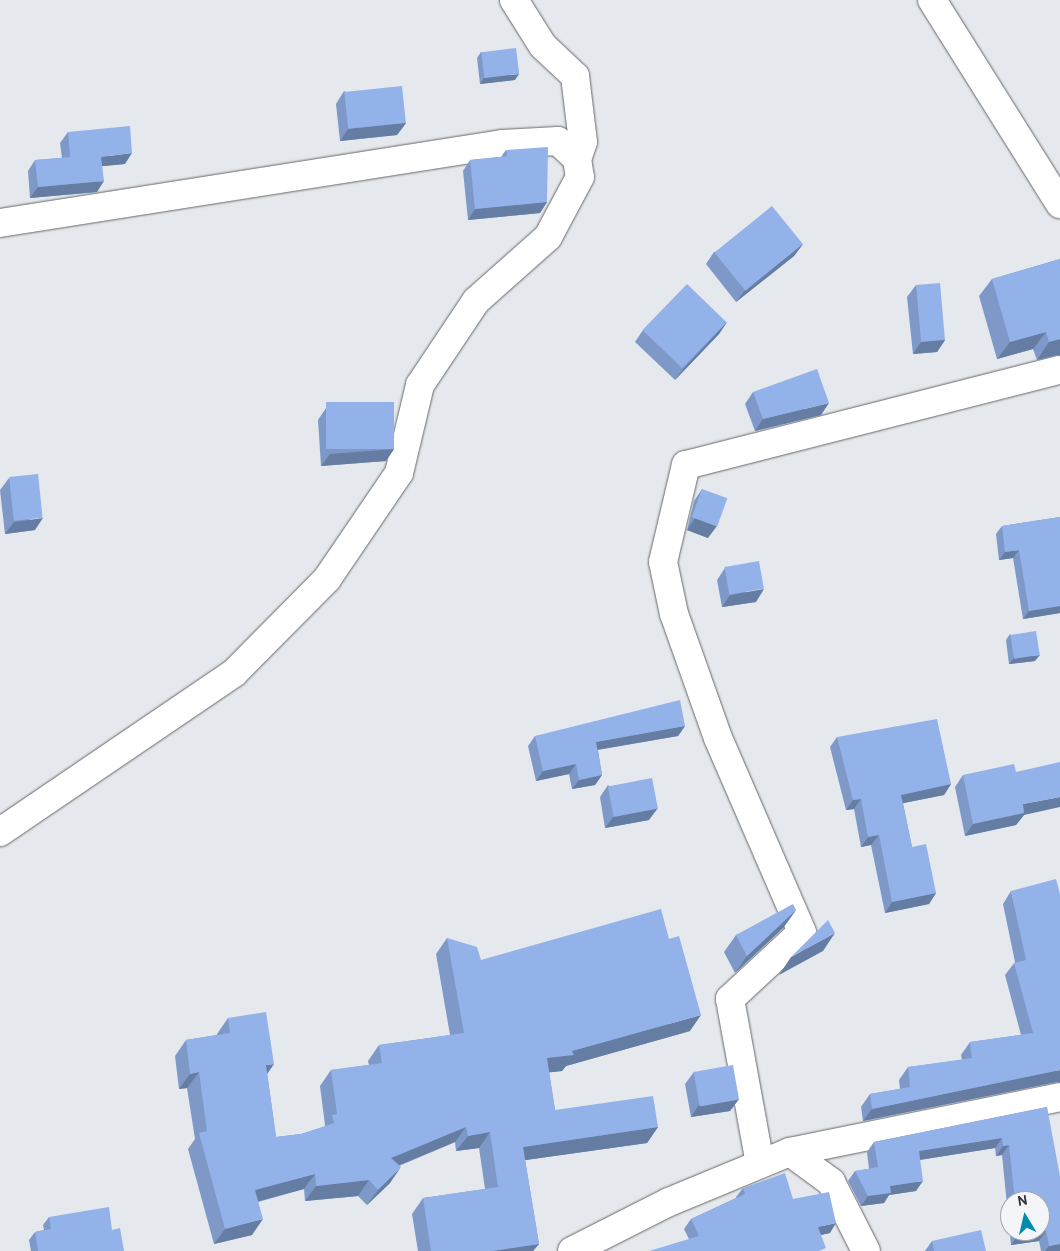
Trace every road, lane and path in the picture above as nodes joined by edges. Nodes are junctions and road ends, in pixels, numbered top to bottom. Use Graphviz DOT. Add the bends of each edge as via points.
graph roads {
  1 [pos="514,0"];
  2 [pos="932,0"];
  3 [pos="577,159"];
  4 [pos="1060,204"];
  5 [pos="0,224"];
  6 [pos="1060,370"];
  7 [pos="0,832"];
  8 [pos="1060,1097"];
  9 [pos="790,1152"];
  10 [pos="760,1164"];
  11 [pos="572,1251"];
  12 [pos="866,1251"];
  1 -- 3 [label="street" via="543,46 575,76 583,142"];
  2 -- 4 [label="street"];
  3 -- 5 [label="street" via="558,141 502,144"];
  3 -- 7 [label="street" via="580,177 548,237 476,302 420,385 399,473 327,579 234,673"];
  6 -- 10 [label="street" via="686,465 662,562 674,614 718,738 802,932 730,999"];
  8 -- 9 [label="street"];
  9 -- 10 [label="street"];
  9 -- 12 [label="street" via="831,1182"];
  10 -- 11 [label="street"];
}
